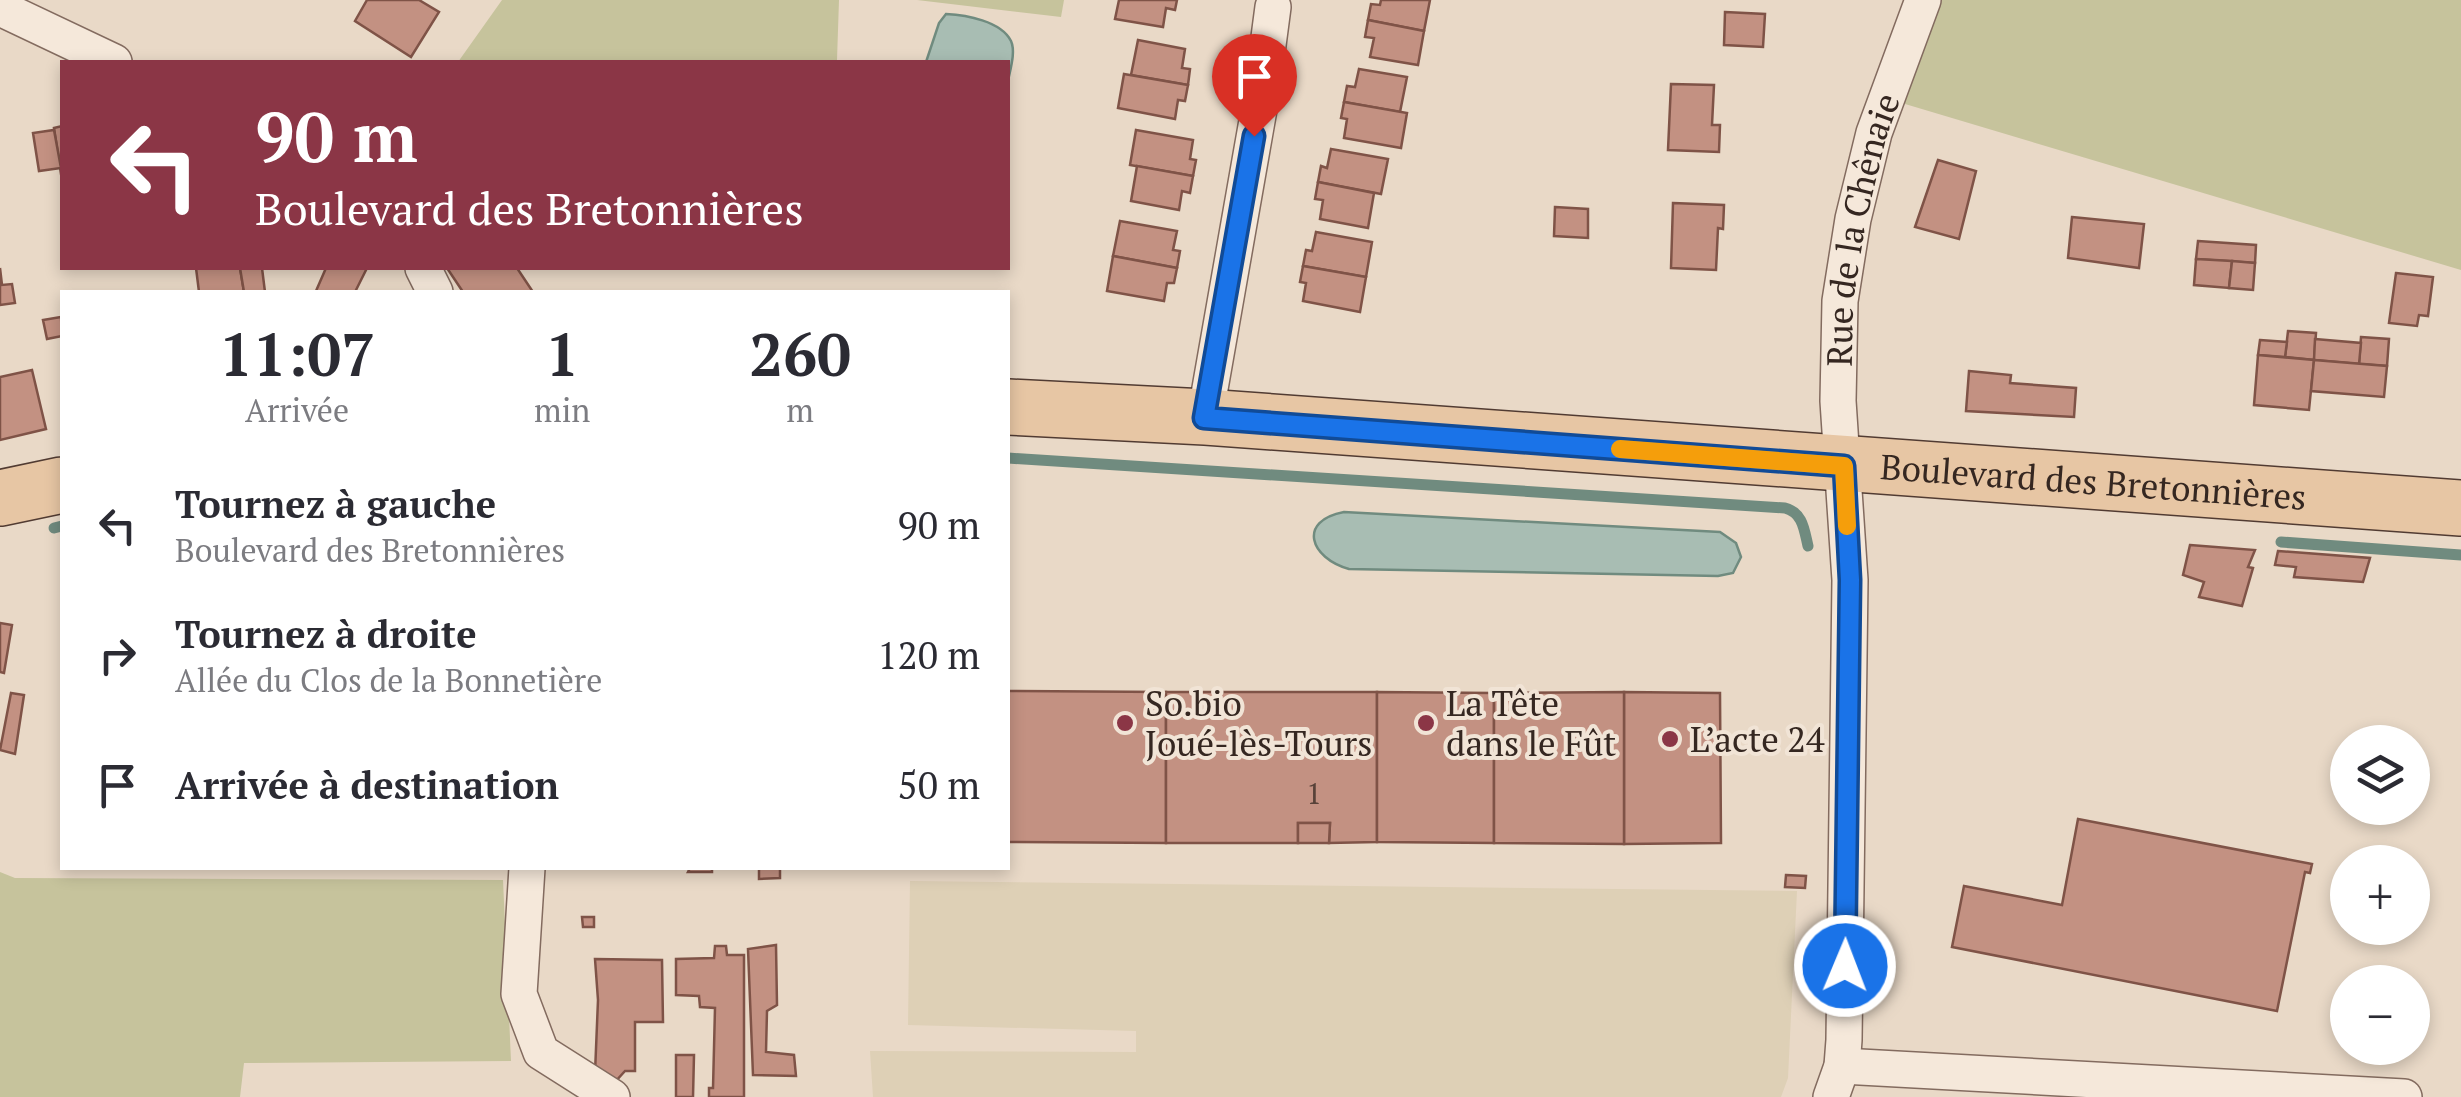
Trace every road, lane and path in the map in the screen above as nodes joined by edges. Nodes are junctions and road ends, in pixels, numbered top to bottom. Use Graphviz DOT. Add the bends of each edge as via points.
graph roads {
  1 [pos="1923,0"];
  2 [pos="1273,6"];
  3 [pos="22,9"];
  4 [pos="111,60"];
  5 [pos="1010,406"];
  6 [pos="1204,418"];
  7 [pos="1844,466"];
  8 [pos="60,485"];
  9 [pos="0,498"];
  10 [pos="2461,508"];
  11 [pos="527,870"];
  12 [pos="1836,1081"];
  13 [pos="612,1097"];
  14 [pos="2404,1097"];
  1 -- 7 [label="street, Rue de la Chênaie" via="1874,133 1853,219 1840,301"];
  2 -- 6 [label="street"];
  3 -- 4 [label="street"];
  5 -- 6 [label="main road, Boulevard des Bretonnières"];
  6 -- 7 [label="main road, Boulevard des Bretonnières"];
  7 -- 10 [label="main road, Boulevard des Bretonnières"];
  7 -- 12 [label="street, Rue de la Chênaie" via="1850,580"];
  8 -- 9 [label="main road"];
  11 -- 13 [label="street" via="519,994 542,1052"];
  12 -- 14 [label="street"];
}
